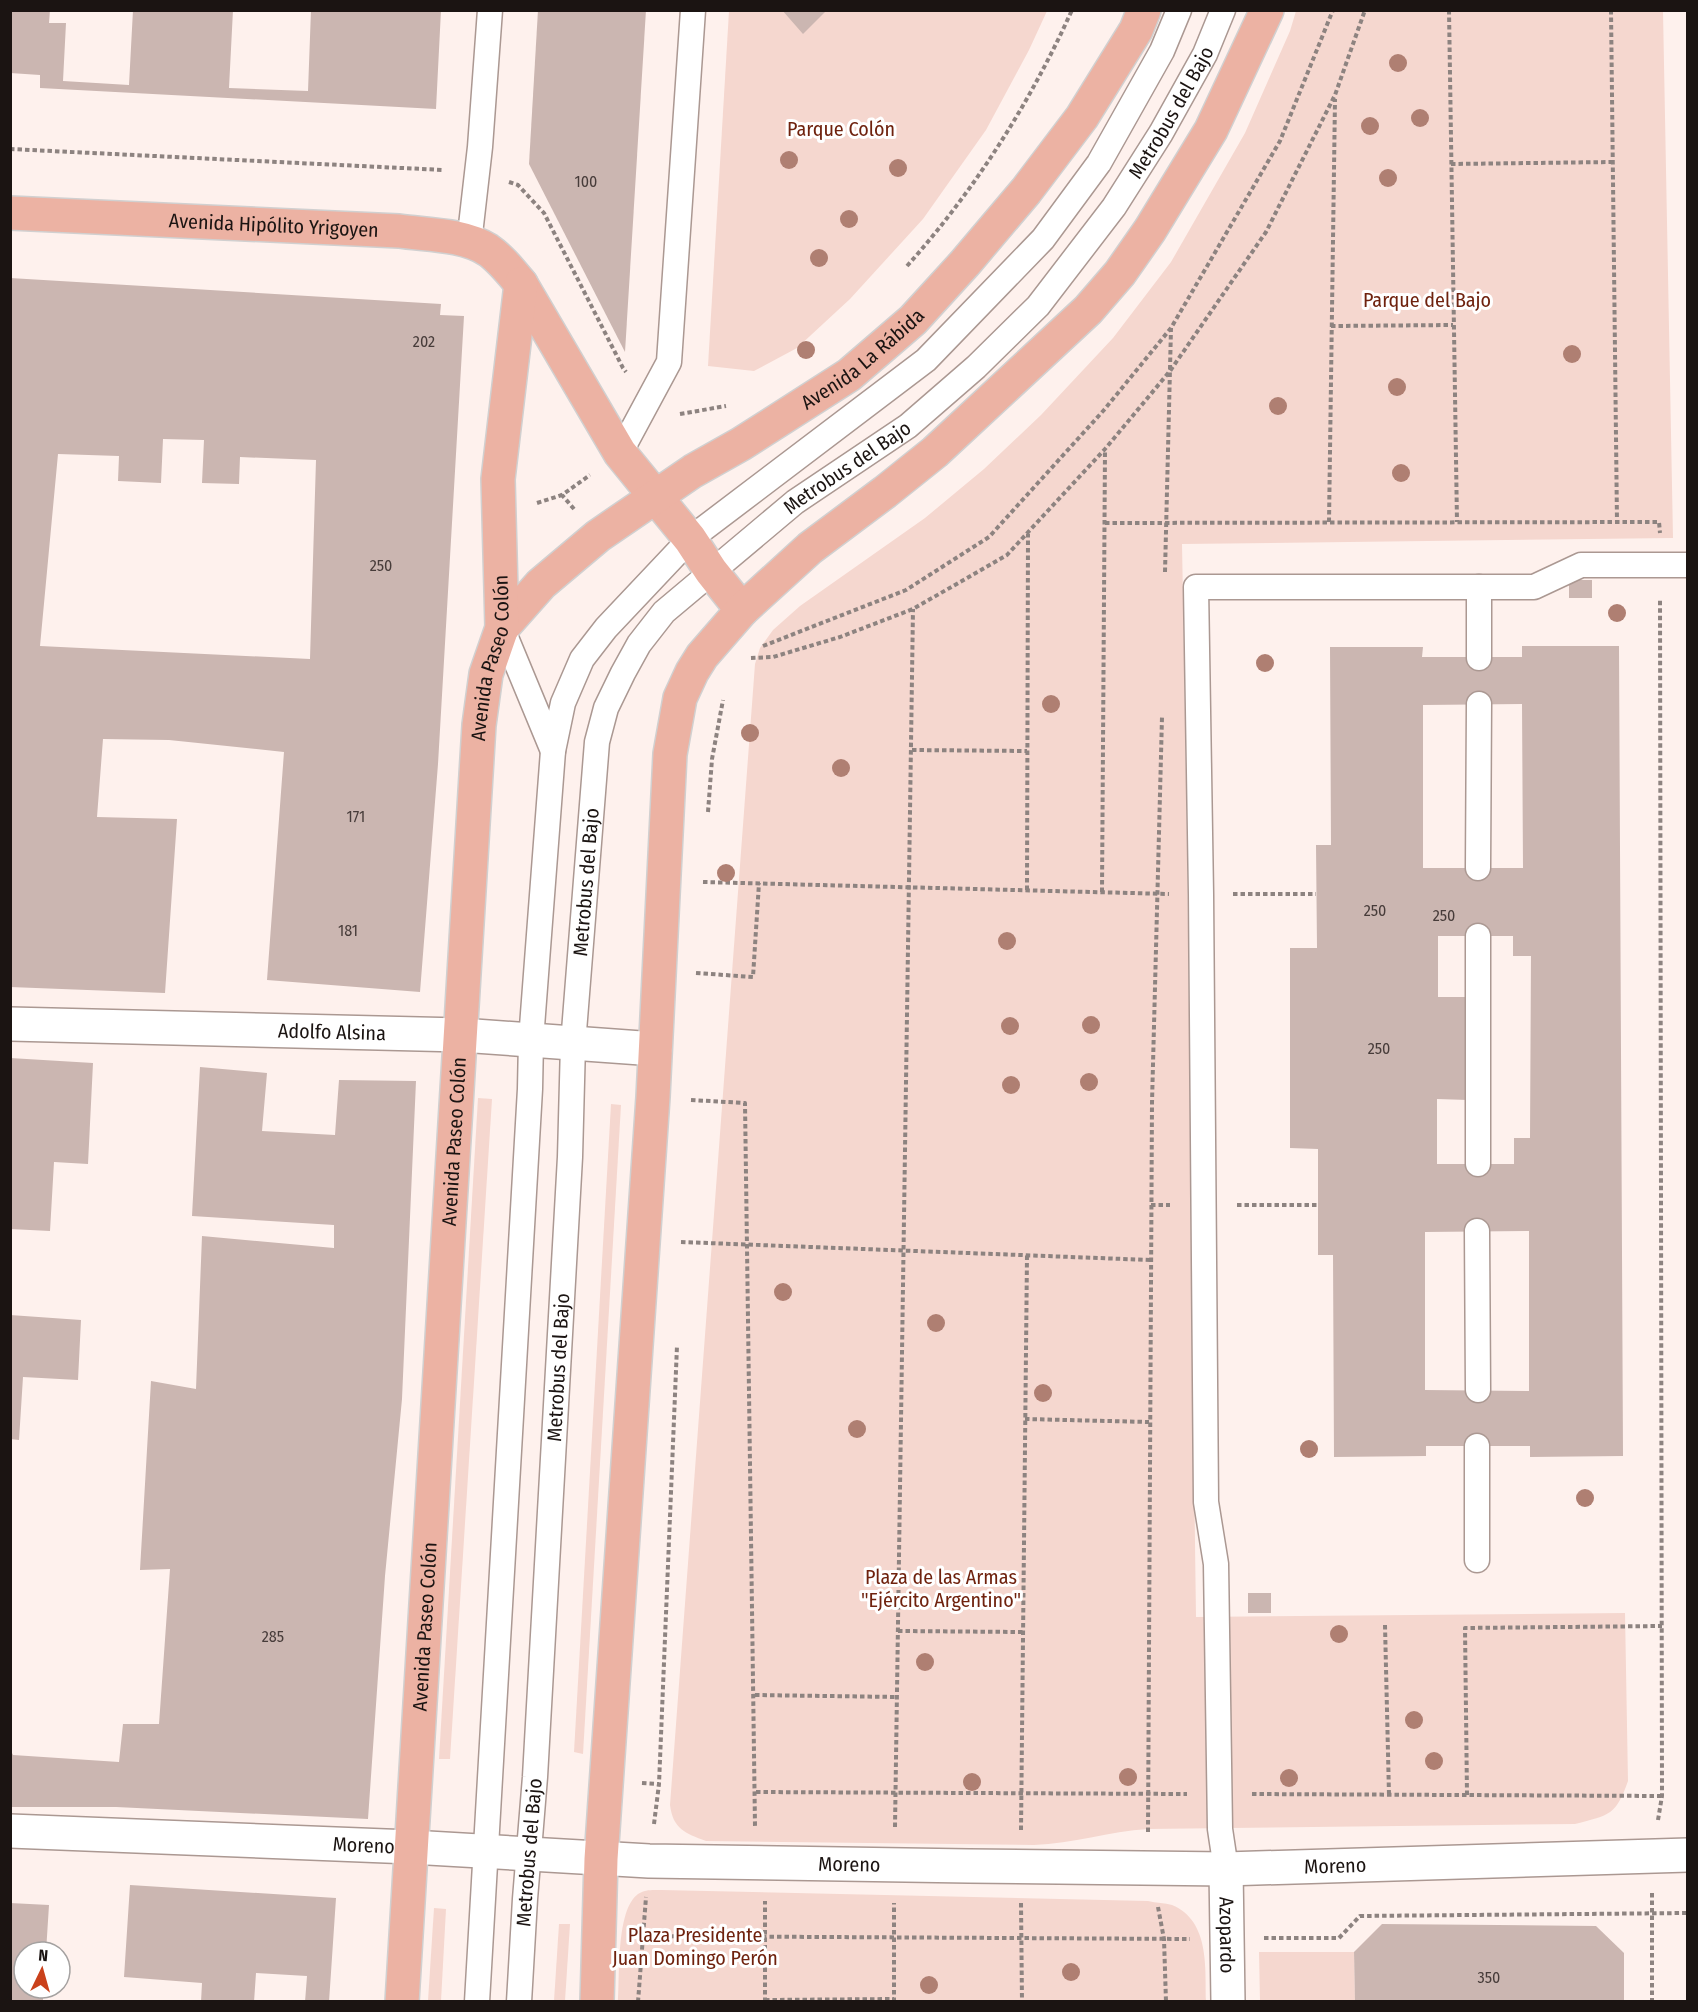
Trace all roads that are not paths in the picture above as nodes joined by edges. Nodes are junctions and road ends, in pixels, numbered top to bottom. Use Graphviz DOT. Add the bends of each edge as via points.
graph roads {
  1 [pos="490,10"];
  2 [pos="693,10"];
  3 [pos="1144,10"];
  4 [pos="1179,10"];
  5 [pos="1223,10"];
  6 [pos="1267,10"];
  7 [pos="10,213"];
  8 [pos="470,243"];
  9 [pos="521,284"];
  10 [pos="620,453"];
  11 [pos="655,495"];
  12 [pos="690,539"];
  13 [pos="1688,565"];
  14 [pos="711,571"];
  15 [pos="1479,588"];
  16 [pos="742,610"];
  17 [pos="502,628"];
  18 [pos="1479,658"];
  19 [pos="1479,704"];
  20 [pos="553,751"];
  21 [pos="1478,868"];
  22 [pos="1478,936"];
  23 [pos="10,1024"];
  24 [pos="461,1035"];
  25 [pos="531,1040"];
  26 [pos="573,1044"];
  27 [pos="655,1049"];
  28 [pos="1478,1164"];
  29 [pos="1477,1231"];
  30 [pos="1478,1390"];
  31 [pos="1477,1446"];
  32 [pos="1477,1560"];
  33 [pos="10,1832"];
  34 [pos="411,1847"];
  35 [pos="486,1852"];
  36 [pos="528,1854"];
  37 [pos="1688,1855"];
  38 [pos="601,1859"];
  39 [pos="1226,1869"];
  40 [pos="402,2001"];
  41 [pos="477,2001"];
  42 [pos="519,2001"];
  43 [pos="597,2001"];
  44 [pos="1228,2001"];
  1 -- 8 [label="lane"];
  2 -- 10 [label="lane" via="669,362"];
  3 -- 11 [label="main road, Avenida La Rábida" via="1136,30 1082,117 1026,190 913,320 849,375"];
  4 -- 12 [label="lane, Metrobus del Bajo" via="1162,51 1099,163 1042,239 926,360"];
  5 -- 14 [label="lane, Metrobus del Bajo" via="1205,54 1161,133 1113,207 1038,306 908,426 795,501"];
  6 -- 16 [label="main road" via="1211,130 1150,230 1088,310 935,452 810,548"];
  7 -- 8 [label="main road, Avenida Hipólito Yrigoyen" via="399,231"];
  8 -- 9 [label="main road, Avenida Hipólito Yrigoyen" via="486,249"];
  9 -- 10 [label="main road, Avenida Hipólito Yrigoyen"];
  9 -- 17 [label="main road, Avenida Paseo Colón" via="498,479"];
  10 -- 11 [label="main road, Avenida Hipólito Yrigoyen"];
  11 -- 12 [label="main road, Avenida Hipólito Yrigoyen"];
  11 -- 17 [label="main road, Avenida La Rábida" via="575,554 541,584"];
  12 -- 14 [label="main road, Avenida Hipólito Yrigoyen"];
  12 -- 20 [label="lane, Metrobus del Bajo" via="582,659 563,703"];
  13 -- 15 [label="lane" via="1581,565 1534,587"];
  14 -- 16 [label="main road, Avenida Hipólito Yrigoyen"];
  14 -- 26 [label="lane, Metrobus del Bajo" via="664,612 639,644 606,708 597,742"];
  15 -- 18 [label="lane"];
  15 -- 39 [label="lane" via="1196,587 1206,1502 1216,1564 1220,1829"];
  16 -- 27 [label="main road" via="692,672 680,698 672,733"];
  17 -- 20 [label="lane, Metrobus del Bajo"];
  17 -- 24 [label="main road, Avenida Paseo Colón" via="486,674 480,726"];
  19 -- 21 [label="lane"];
  20 -- 25 [label="lane, Metrobus del Bajo"];
  22 -- 28 [label="lane"];
  23 -- 24 [label="street, Adolfo Alsina"];
  24 -- 25 [label="street, Adolfo Alsina"];
  24 -- 34 [label="main road, Avenida Paseo Colón"];
  25 -- 26 [label="street, Adolfo Alsina"];
  25 -- 35 [label="lane, Metrobus del Bajo"];
  26 -- 27 [label="street, Adolfo Alsina"];
  26 -- 36 [label="lane, Metrobus del Bajo" via="570,1157"];
  27 -- 38 [label="main road"];
  29 -- 30 [label="lane"];
  31 -- 32 [label="lane"];
  33 -- 34 [label="street, Moreno"];
  34 -- 35 [label="street, Moreno"];
  34 -- 40 [label="main road, Avenida Paseo Colón"];
  35 -- 36 [label="street, Moreno"];
  35 -- 41 [label="lane, Metrobus del Bajo"];
  36 -- 38 [label="street, Moreno"];
  36 -- 42 [label="lane, Metrobus del Bajo"];
  37 -- 39 [label="street, Moreno"];
  38 -- 39 [label="street, Moreno"];
  38 -- 43 [label="main road"];
  39 -- 44 [label="street, Azopardo"];
}
